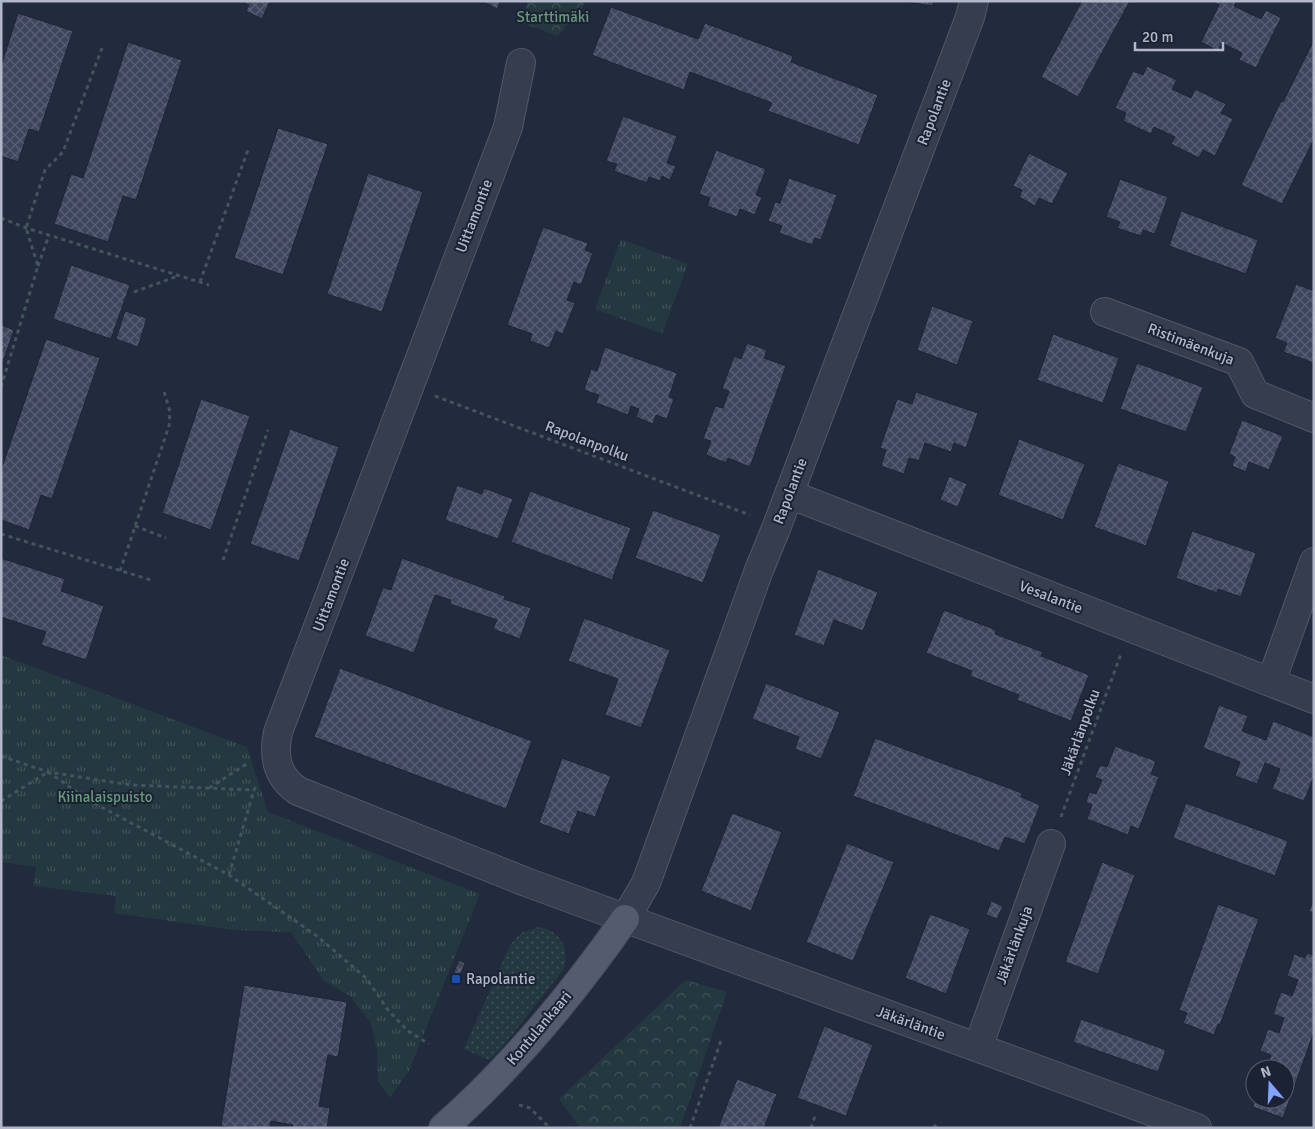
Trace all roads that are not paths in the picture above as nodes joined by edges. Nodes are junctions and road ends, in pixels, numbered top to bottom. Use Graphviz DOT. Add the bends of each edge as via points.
graph roads {
  1 [pos="974,1"];
  2 [pos="521,63"];
  3 [pos="1106,312"];
  4 [pos="1314,418"];
  5 [pos="789,494"];
  6 [pos="1314,562"];
  7 [pos="1271,682"];
  8 [pos="1314,699"];
  9 [pos="1051,844"];
  10 [pos="625,919"];
  11 [pos="978,1047"];
  12 [pos="443,1128"];
  13 [pos="1197,1128"];
  1 -- 5 [label="street, Rapolantie"];
  2 -- 10 [label="street, Uittamontie" via="508,127 267,764 298,791"];
  3 -- 4 [label="street, Ristimäenkuja" via="1239,362 1256,394"];
  5 -- 7 [label="street, Vesalantie"];
  5 -- 10 [label="street, Rapolantie" via="646,883"];
  6 -- 7 [label="street"];
  7 -- 8 [label="street, Vesalantie"];
  9 -- 11 [label="street, Jäkärlänkuja"];
  10 -- 11 [label="street, Jäkärläntie"];
  10 -- 12 [label="main road, Kontulankaari" via="595,962 517,1056"];
  11 -- 13 [label="street, Jäkärläntie"];
}
